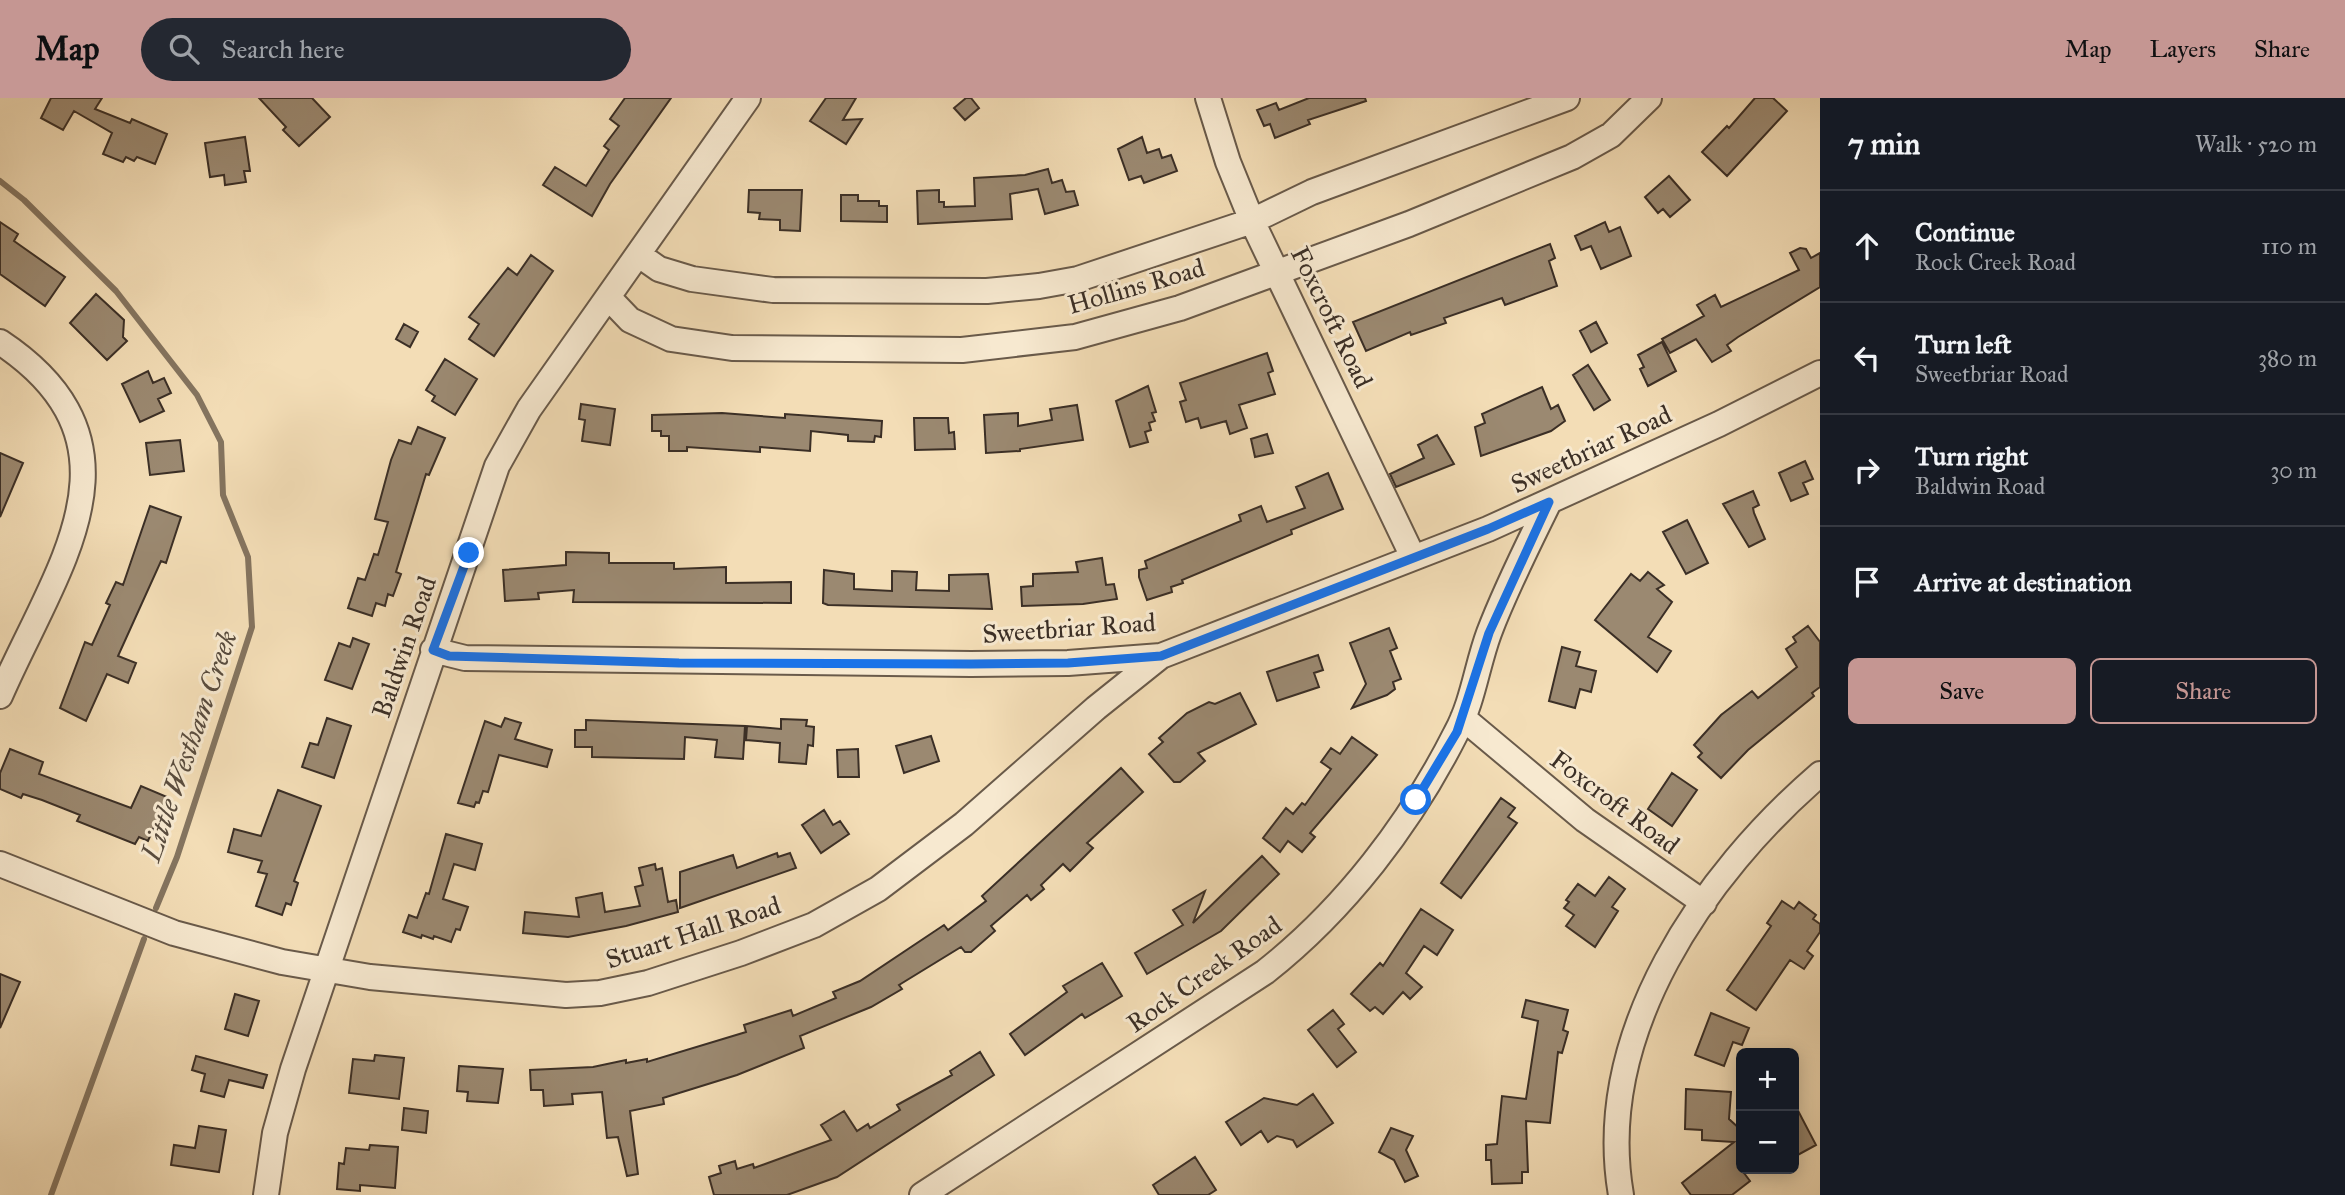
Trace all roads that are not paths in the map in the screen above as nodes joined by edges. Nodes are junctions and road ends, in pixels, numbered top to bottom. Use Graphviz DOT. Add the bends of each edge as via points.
graph roads {
  1 [pos="748,98"];
  2 [pos="1208,98"];
  3 [pos="1567,98"];
  4 [pos="1649,98"];
  5 [pos="1252,221"];
  6 [pos="639,255"];
  7 [pos="1278,271"];
  8 [pos="608,297"];
  9 [pos="0,342"];
  10 [pos="1820,373"];
  11 [pos="1549,502"];
  12 [pos="1413,557"];
  13 [pos="433,650"];
  14 [pos="1161,656"];
  15 [pos="0,696"];
  16 [pos="1463,718"];
  17 [pos="1820,774"];
  18 [pos="0,864"];
  19 [pos="1704,903"];
  20 [pos="325,970"];
  21 [pos="266,1195"];
  22 [pos="922,1195"];
  23 [pos="1621,1195"];
  1 -- 6 [label="street, Baldwin Road"];
  2 -- 5 [label="street, Foxcroft Road"];
  3 -- 5 [label="street, Hollins Road" via="1312,192"];
  4 -- 7 [label="street, Hollins Road" via="1611,135 1572,157 1409,224"];
  5 -- 6 [label="street, Hollins Road" via="1078,279 987,291 726,286 659,269"];
  5 -- 7 [label="street, Foxcroft Road"];
  6 -- 8 [label="street, Baldwin Road"];
  7 -- 8 [label="street, Hollins Road" via="1180,309 1075,337 962,350 732,348 671,339 630,320"];
  7 -- 12 [label="street, Foxcroft Road"];
  8 -- 13 [label="street, Baldwin Road" via="505,450"];
  9 -- 15 [label="street" via="58,393 78,434 85,482 66,553"];
  10 -- 11 [label="street, Sweetbriar Road"];
  11 -- 12 [label="street, Sweetbriar Road"];
  11 -- 16 [label="street, Rock Creek Road" via="1489,633"];
  12 -- 14 [label="street, Sweetbriar Road"];
  13 -- 14 [label="street, Sweetbriar Road" via="465,658 693,663 1068,663"];
  13 -- 20 [label="street, Baldwin Road"];
  14 -- 20 [label="street, Stuart Hall Road" via="964,824 878,889 814,925 741,953 648,983 566,995"];
  16 -- 19 [label="street, Foxcroft Road" via="1585,820"];
  16 -- 22 [label="street, Rock Creek Road" via="1382,850 1307,939 1216,1006"];
  17 -- 19 [label="street" via="1762,830"];
  18 -- 20 [label="street, Stuart Hall Road" via="174,933"];
  19 -- 23 [label="street" via="1671,952 1630,1053 1618,1126"];
  20 -- 21 [label="street, Baldwin Road" via="275,1133"];
}
